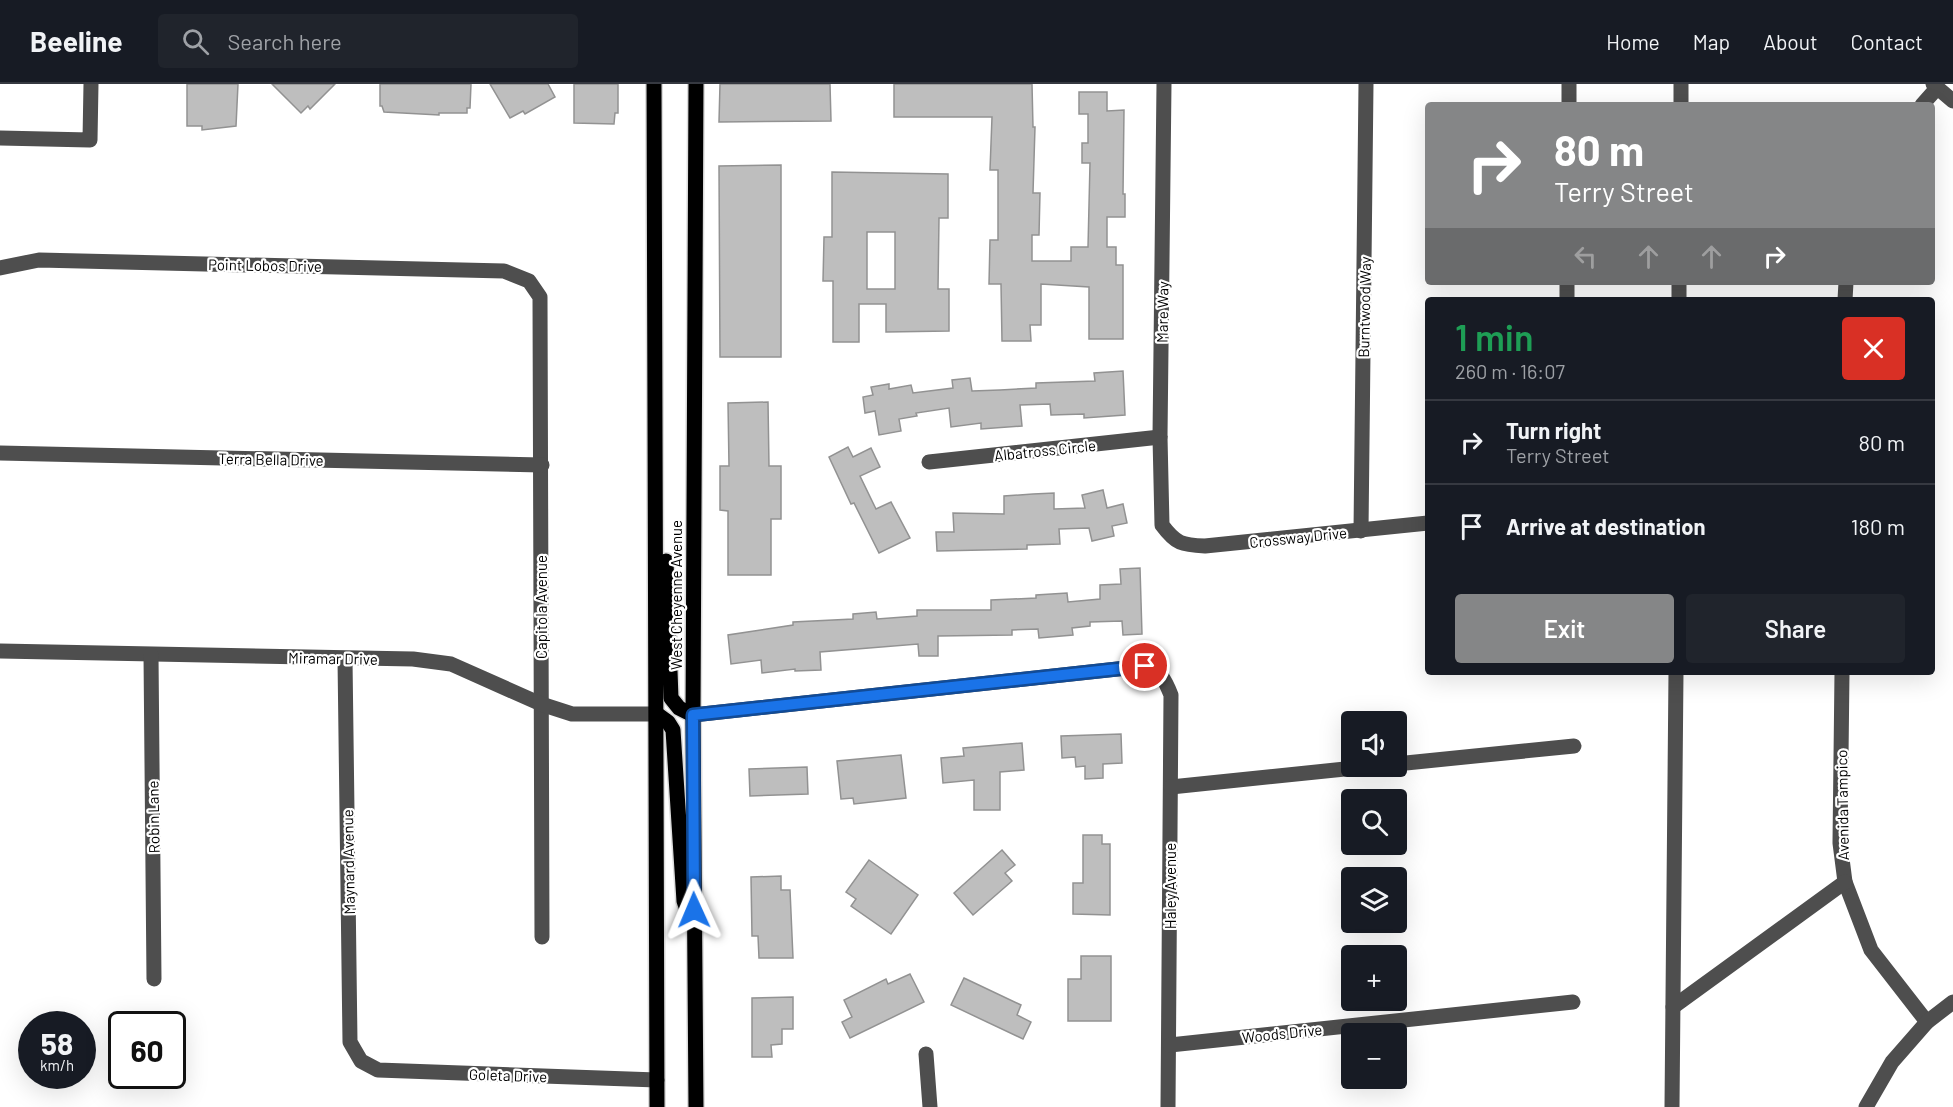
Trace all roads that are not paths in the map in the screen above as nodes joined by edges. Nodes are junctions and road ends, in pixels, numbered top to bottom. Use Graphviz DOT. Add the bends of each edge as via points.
graph roads {
  1 [pos="91,84"];
  2 [pos="654,84"];
  3 [pos="696,84"];
  4 [pos="1164,84"];
  5 [pos="1366,84"];
  6 [pos="1569,84"];
  7 [pos="1681,84"];
  8 [pos="1935,86"];
  9 [pos="1569,102"];
  10 [pos="1681,102"];
  11 [pos="1924,102"];
  12 [pos="1953,102"];
  13 [pos="0,138"];
  14 [pos="0,268"];
  15 [pos="529,281"];
  16 [pos="1160,437"];
  17 [pos="0,453"];
  18 [pos="929,462"];
  19 [pos="542,465"];
  20 [pos="656,466"];
  21 [pos="1425,523"];
  22 [pos="1362,531"];
  23 [pos="1171,537"];
  24 [pos="0,651"];
  25 [pos="151,655"];
  26 [pos="345,659"];
  27 [pos="1676,675"];
  28 [pos="1842,675"];
  29 [pos="541,704"];
  30 [pos="657,714"];
  31 [pos="693,715"];
  32 [pos="1574,746"];
  33 [pos="1407,763"];
  34 [pos="1341,769"];
  35 [pos="1171,787"];
  36 [pos="1845,882"];
  37 [pos="694,932"];
  38 [pos="542,937"];
  39 [pos="154,978"];
  40 [pos="1573,1002"];
  41 [pos="1953,1002"];
  42 [pos="1673,1007"];
  43 [pos="1927,1022"];
  44 [pos="1170,1045"];
  45 [pos="926,1054"];
  46 [pos="362,1061"];
  47 [pos="657,1080"];
  48 [pos="657,1107"];
  49 [pos="696,1107"];
  50 [pos="930,1107"];
  51 [pos="1168,1107"];
  52 [pos="1672,1107"];
  53 [pos="1866,1107"];
  1 -- 13 [label="street" via="90,140"];
  2 -- 20 [label="main road, West Cheyenne Avenue"];
  3 -- 31 [label="main road, West Cheyenne Avenue"];
  4 -- 16 [label="street, Mare Way"];
  5 -- 22 [label="street, Burntwood Way"];
  6 -- 9 [label="street"];
  7 -- 10 [label="street"];
  8 -- 11 [label="street"];
  8 -- 12 [label="street"];
  14 -- 15 [label="street, Point Lobos Drive" via="39,260 504,271"];
  15 -- 19 [label="street, Capitola Avenue" via="540,297"];
  16 -- 18 [label="street, Albatross Circle"];
  16 -- 23 [label="street, Mare Way" via="1162,525"];
  17 -- 19 [label="street, Terra Bella Drive"];
  19 -- 29 [label="street, Capitola Avenue"];
  20 -- 30 [label="main road, West Cheyenne Avenue"];
  20 -- 31 [label="main road" via="664,500 671,698 679,708"];
  21 -- 22 [label="street, Crossway Drive"];
  22 -- 23 [label="street, Crossway Drive" via="1205,546 1183,545"];
  24 -- 25 [label="street, Miramar Drive"];
  25 -- 26 [label="street, Miramar Drive"];
  25 -- 39 [label="street, Robin Lane"];
  26 -- 29 [label="street, Miramar Drive" via="413,659 451,664"];
  26 -- 46 [label="street, Maynard Avenue" via="350,1042"];
  27 -- 42 [label="street"];
  28 -- 36 [label="street, Avenida Tampico" via="1840,843"];
  29 -- 30 [label="street, Miramar Drive" via="572,714"];
  29 -- 38 [label="street, Capitola Avenue"];
  30 -- 37 [label="main road" via="673,730 684,901"];
  30 -- 47 [label="main road, West Cheyenne Avenue"];
  31 -- 35 [label="street, Haley Avenue" via="1145,666 1165,679 1171,695"];
  31 -- 37 [label="main road, West Cheyenne Avenue"];
  32 -- 33 [label="street"];
  34 -- 35 [label="street"];
  35 -- 44 [label="street, Haley Avenue"];
  36 -- 42 [label="street"];
  36 -- 43 [label="street, Avenida Tampico" via="1871,950"];
  37 -- 49 [label="main road, West Cheyenne Avenue"];
  40 -- 44 [label="street, Woods Drive"];
  41 -- 43 [label="street"];
  42 -- 52 [label="street"];
  43 -- 53 [label="street" via="1892,1062"];
  44 -- 51 [label="street, Haley Avenue"];
  45 -- 50 [label="street"];
  46 -- 47 [label="street, Goleta Drive" via="378,1070"];
  47 -- 48 [label="main road, West Cheyenne Avenue"];
}
